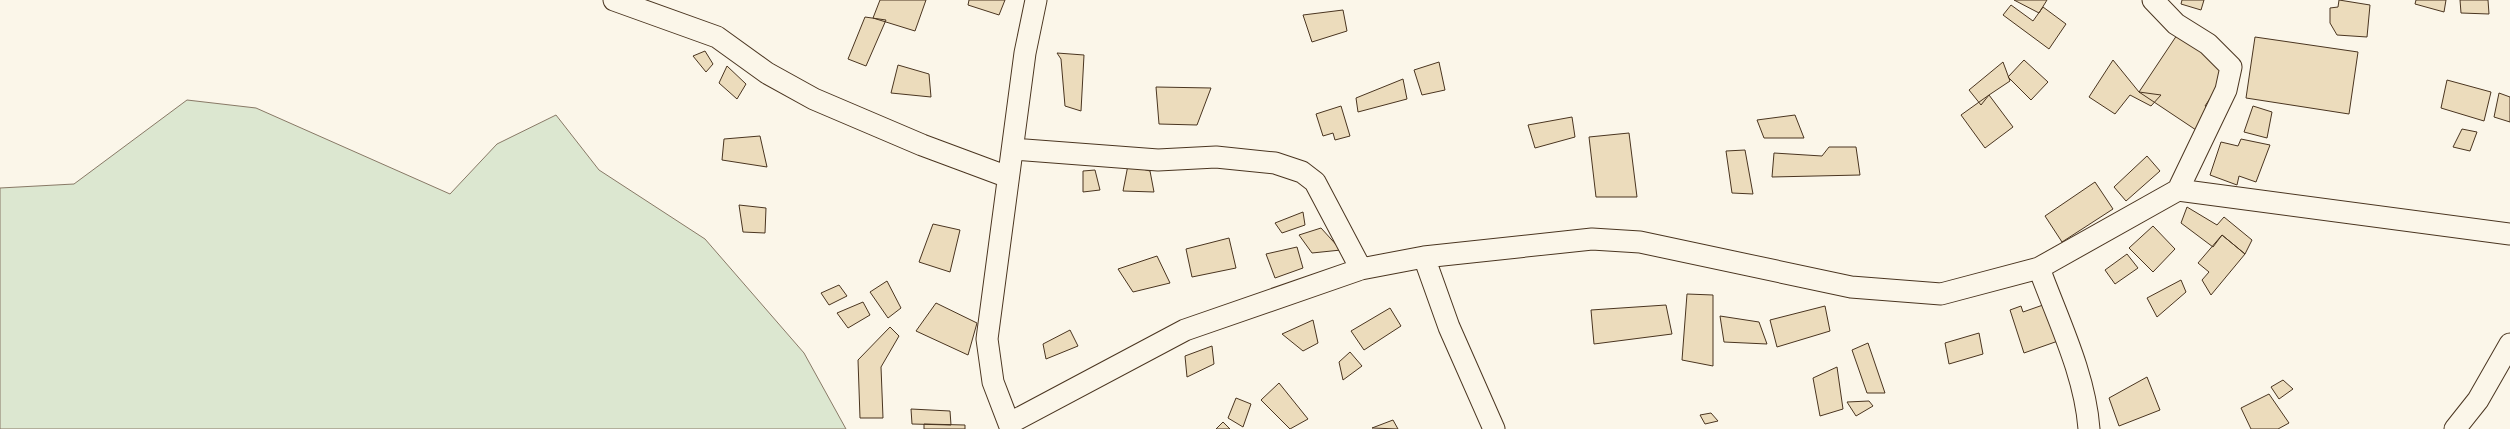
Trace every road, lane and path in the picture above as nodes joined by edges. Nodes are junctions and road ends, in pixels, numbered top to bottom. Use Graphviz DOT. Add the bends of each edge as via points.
graph roads {
  1 [pos="614,0"];
  2 [pos="1036,0"];
  3 [pos="2153,0"];
  4 [pos="1013,149"];
  5 [pos="1008,177"];
  6 [pos="2178,190"];
  7 [pos="2510,234"];
  8 [pos="1424,257"];
  9 [pos="2039,268"];
  10 [pos="1361,269"];
  11 [pos="2510,344"];
  12 [pos="1011,426"];
  13 [pos="1494,429"];
  14 [pos="2089,429"];
  15 [pos="2455,429"];
  1 -- 5 [label="street" via="717,37 767,73 814,99"];
  2 -- 4 [label="street" via="1025,53"];
  3 -- 6 [label="street" via="2176,24 2208,44 2231,67 2226,90"];
  4 -- 5 [label="street"];
  4 -- 10 [label="street" via="1158,160 1216,157 1275,163 1302,172 1315,182"];
  5 -- 12 [label="street" via="987,339 993,382"];
  6 -- 7 [label="street"];
  6 -- 9 [label="street"];
  8 -- 9 [label="street" via="1592,239 1640,242 1850,287 1941,294"];
  8 -- 10 [label="street"];
  8 -- 13 [label="street" via="1449,328"];
  9 -- 14 [label="street" via="2076,368 2088,412"];
  10 -- 12 [label="street" via="1185,330"];
  11 -- 15 [label="street" via="2478,400"];
}
